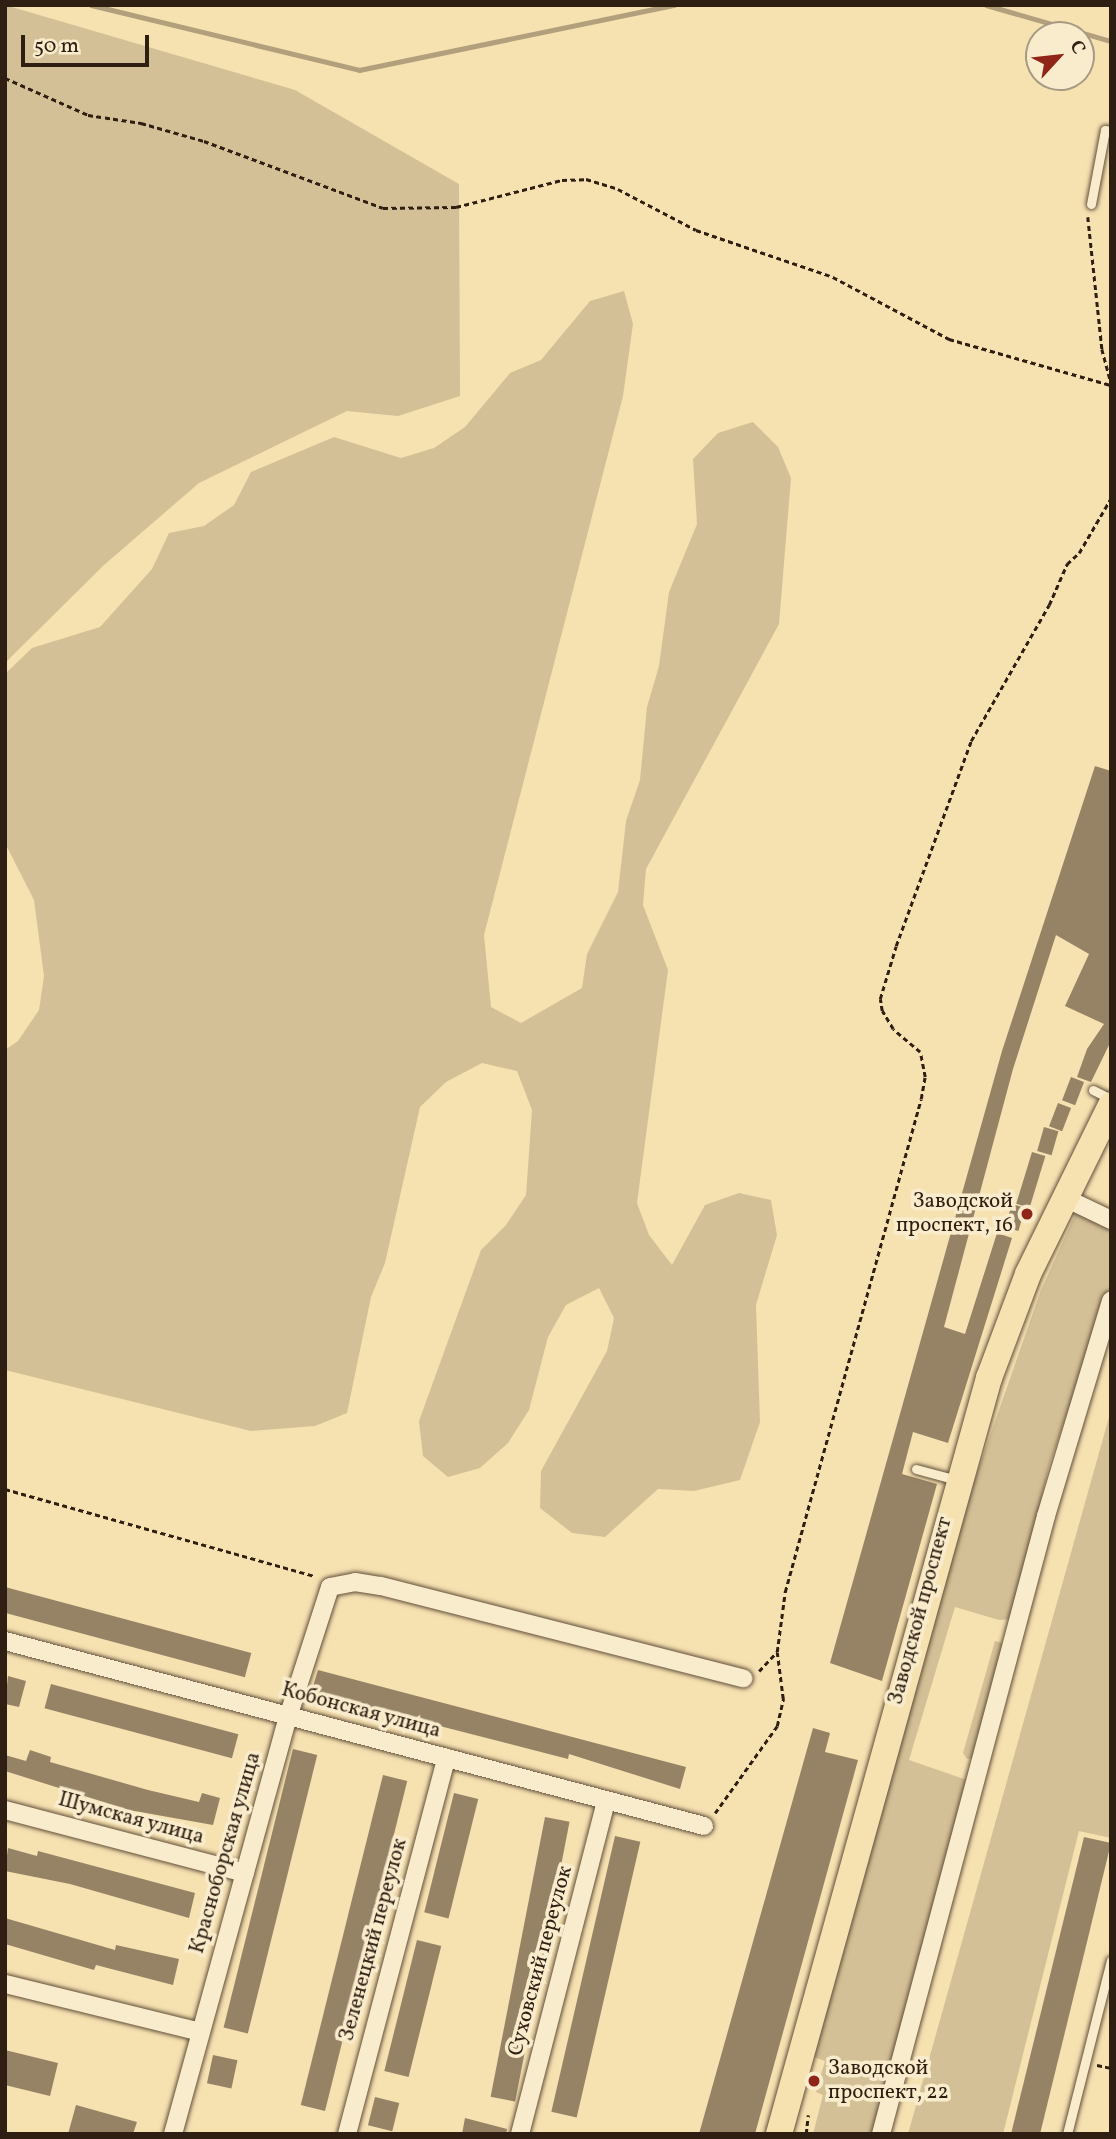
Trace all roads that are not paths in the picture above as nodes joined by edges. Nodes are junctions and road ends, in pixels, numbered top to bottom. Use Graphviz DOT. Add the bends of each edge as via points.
graph roads {
  1 [pos="1111,131"];
  2 [pos="1091,204"];
  3 [pos="1102,1097"];
  4 [pos="1111,1099"];
  5 [pos="1063,1197"];
  6 [pos="1111,1220"];
  7 [pos="1111,1301"];
  8 [pos="916,1469"];
  9 [pos="957,1480"];
  10 [pos="5,1641"];
  11 [pos="743,1678"];
  12 [pos="289,1714"];
  13 [pos="446,1758"];
  14 [pos="606,1801"];
  15 [pos="5,1810"];
  16 [pos="704,1826"];
  17 [pos="244,1873"];
  18 [pos="1111,1960"];
  19 [pos="5,1984"];
  20 [pos="200,2032"];
  21 [pos="173,2134"];
  22 [pos="346,2134"];
  23 [pos="520,2134"];
  24 [pos="779,2134"];
  25 [pos="881,2134"];
  26 [pos="1067,2134"];
  1 -- 2 [label="lane" via="1105,130"];
  3 -- 4 [label="lane"];
  3 -- 5 [label="main road, Заводской проспект"];
  5 -- 6 [label="street"];
  5 -- 9 [label="main road, Заводской проспект" via="1028,1274"];
  7 -- 25 [label="street" via="1046,1516"];
  8 -- 9 [label="lane"];
  9 -- 24 [label="main road, Заводской проспект"];
  10 -- 12 [label="street, Кобонская улица"];
  11 -- 12 [label="street, Красноборская улица" via="355,1582 330,1587"];
  12 -- 13 [label="street, Кобонская улица"];
  12 -- 17 [label="street, Красноборская улица"];
  13 -- 14 [label="street, Кобонская улица"];
  13 -- 22 [label="street, Зеленецкий переулок"];
  14 -- 16 [label="street, Кобонская улица"];
  14 -- 23 [label="street, Суховский переулок"];
  15 -- 17 [label="street, Шумская улица"];
  17 -- 20 [label="street, Красноборская улица"];
  18 -- 26 [label="lane"];
  19 -- 20 [label="street"];
  20 -- 21 [label="street, Красноборская улица"];
}
